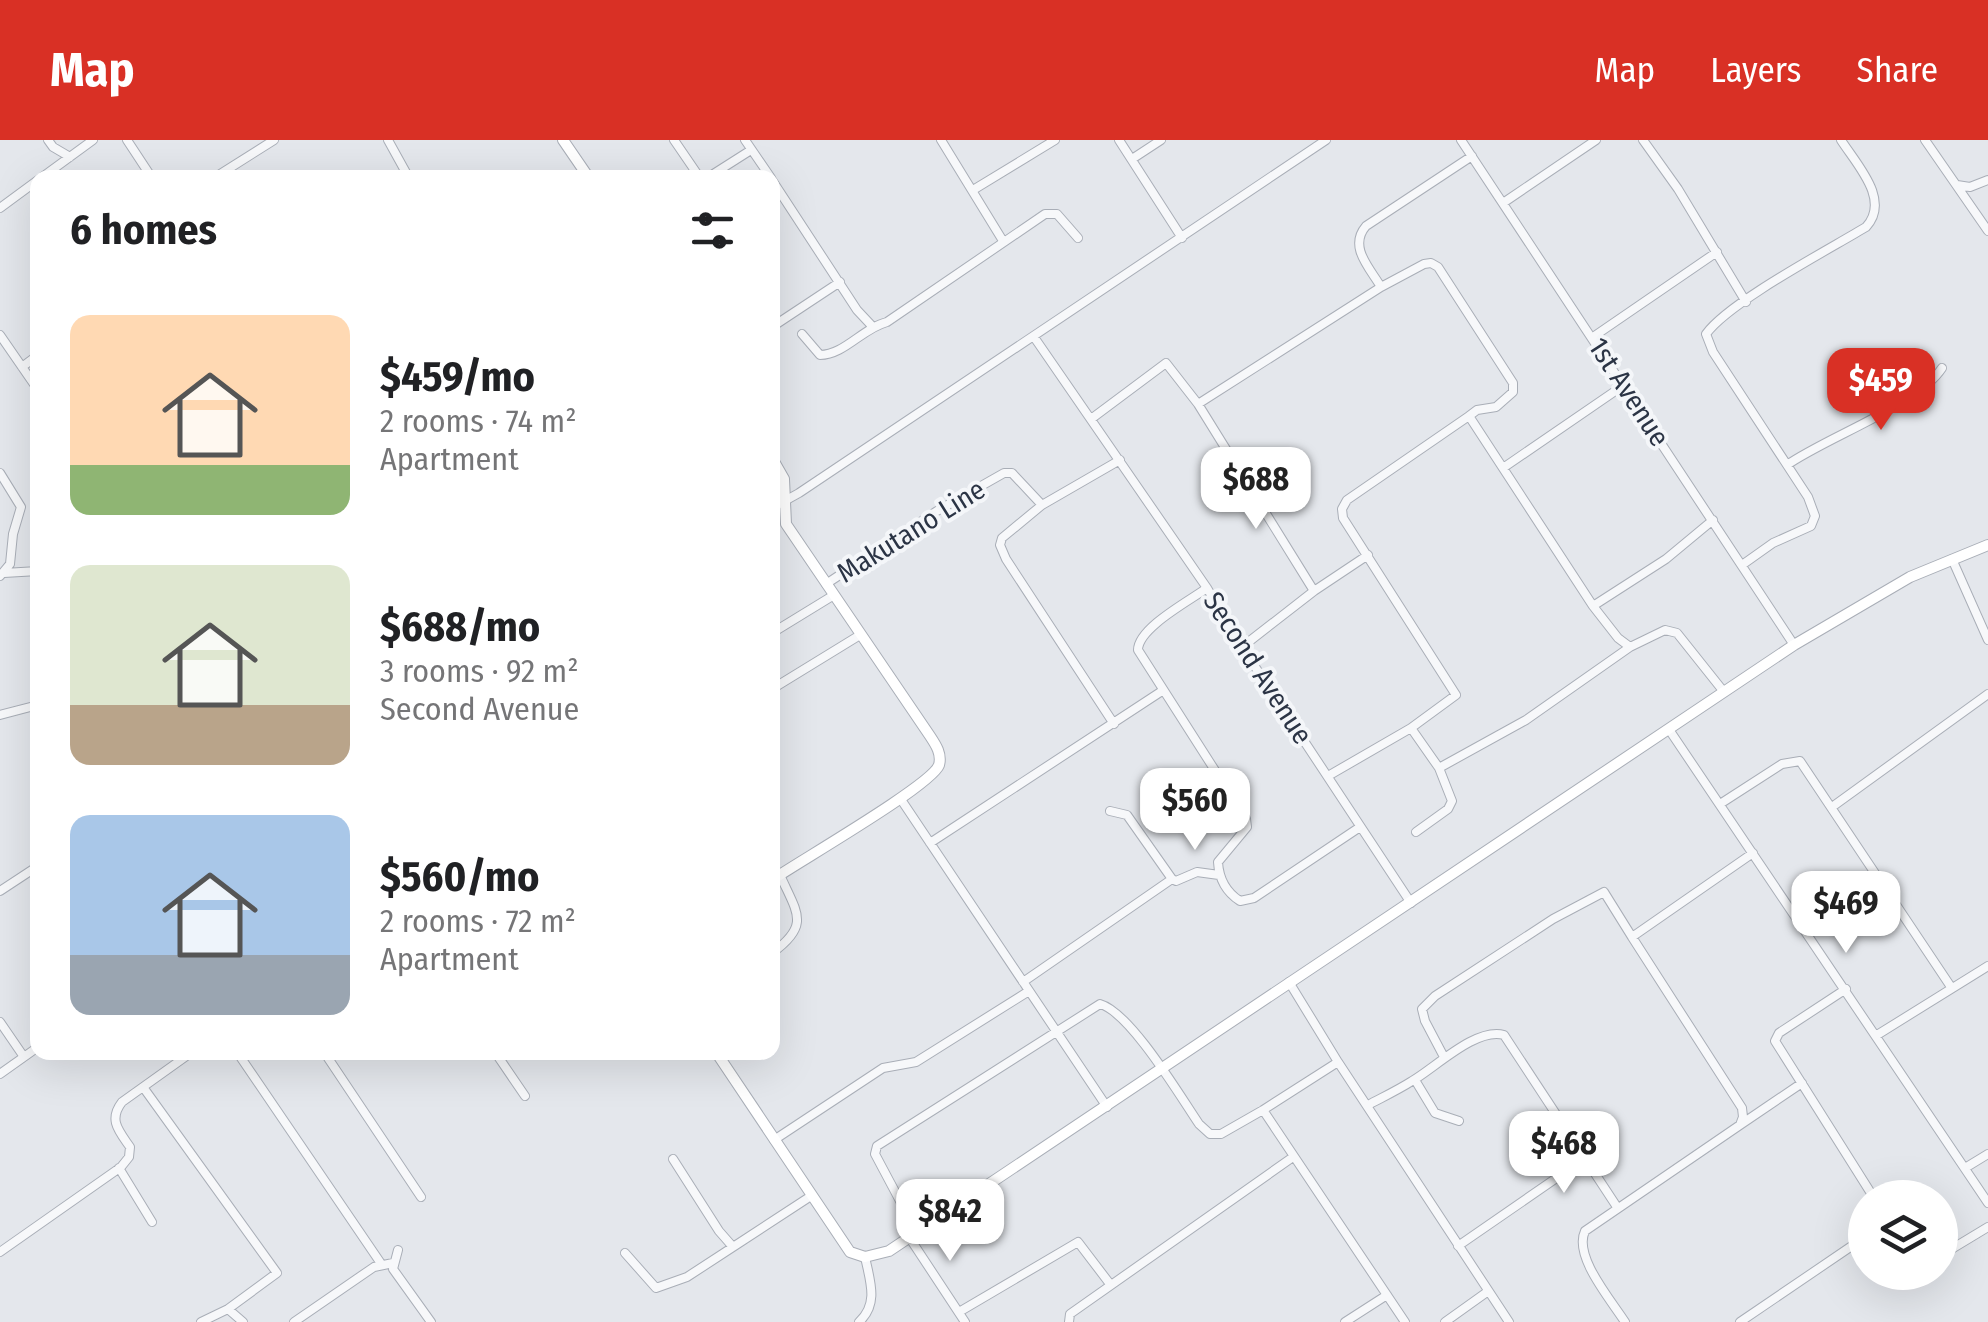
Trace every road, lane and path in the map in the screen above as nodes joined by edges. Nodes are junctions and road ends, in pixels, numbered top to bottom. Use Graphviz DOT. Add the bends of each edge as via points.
graph roads {
  1 [pos="48,140"];
  2 [pos="93,140"];
  3 [pos="127,140"];
  4 [pos="274,140"];
  5 [pos="388,140"];
  6 [pos="563,140"];
  7 [pos="674,140"];
  8 [pos="745,140"];
  9 [pos="941,140"];
  10 [pos="1055,140"];
  11 [pos="1119,140"];
  12 [pos="1160,140"];
  13 [pos="1326,140"];
  14 [pos="1461,140"];
  15 [pos="1596,140"];
  16 [pos="1643,140"];
  17 [pos="1926,140"];
  18 [pos="1846,142"];
  19 [pos="751,150"];
  20 [pos="1472,156"];
  21 [pos="70,157"];
  22 [pos="1132,160"];
  23 [pos="52,170"];
  24 [pos="147,170"];
  25 [pos="227,170"];
  26 [pos="405,170"];
  27 [pos="583,170"];
  28 [pos="697,170"];
  29 [pos="717,170"];
  30 [pos="766,170"];
  31 [pos="1988,180"];
  32 [pos="1957,185"];
  33 [pos="30,186"];
  34 [pos="780,190"];
  35 [pos="973,190"];
  36 [pos="1503,203"];
  37 [pos="0,208"];
  38 [pos="1988,231"];
  39 [pos="1078,238"];
  40 [pos="1182,238"];
  41 [pos="1003,241"];
  42 [pos="1717,252"];
  43 [pos="840,282"];
  44 [pos="1381,287"];
  45 [pos="1746,302"];
  46 [pos="780,322"];
  47 [pos="872,326"];
  48 [pos="802,334"];
  49 [pos="0,335"];
  50 [pos="1034,337"];
  51 [pos="1593,337"];
  52 [pos="30,361"];
  53 [pos="22,367"];
  54 [pos="1942,368"];
  55 [pos="30,378"];
  56 [pos="1624,385"];
  57 [pos="1198,404"];
  58 [pos="1469,416"];
  59 [pos="1091,419"];
  60 [pos="1120,460"];
  61 [pos="1788,464"];
  62 [pos="1502,468"];
  63 [pos="0,472"];
  64 [pos="780,472"];
  65 [pos="784,501"];
  66 [pos="780,503"];
  67 [pos="1042,505"];
  68 [pos="1713,520"];
  69 [pos="1988,544"];
  70 [pos="1368,556"];
  71 [pos="1952,559"];
  72 [pos="1742,565"];
  73 [pos="30,572"];
  74 [pos="2,575"];
  75 [pos="826,584"];
  76 [pos="1207,588"];
  77 [pos="1314,591"];
  78 [pos="834,595"];
  79 [pos="1593,606"];
  80 [pos="780,628"];
  81 [pos="860,634"];
  82 [pos="1988,640"];
  83 [pos="1794,645"];
  84 [pos="1242,647"];
  85 [pos="1630,647"];
  86 [pos="780,684"];
  87 [pos="1162,691"];
  88 [pos="1724,692"];
  89 [pos="1988,694"];
  90 [pos="30,707"];
  91 [pos="0,715"];
  92 [pos="1114,724"];
  93 [pos="1411,728"];
  94 [pos="1670,730"];
  95 [pos="1440,768"];
  96 [pos="1328,776"];
  97 [pos="900,798"];
  98 [pos="1720,804"];
  99 [pos="1832,807"];
  100 [pos="1110,811"];
  101 [pos="1360,826"];
  102 [pos="1416,832"];
  103 [pos="930,844"];
  104 [pos="1753,853"];
  105 [pos="30,871"];
  106 [pos="0,874"];
  107 [pos="780,875"];
  108 [pos="1219,875"];
  109 [pos="1172,879"];
  110 [pos="780,885"];
  111 [pos="4,889"];
  112 [pos="1412,903"];
  113 [pos="1632,937"];
  114 [pos="780,947"];
  115 [pos="1988,966"];
  116 [pos="1023,982"];
  117 [pos="1289,982"];
  118 [pos="1951,987"];
  119 [pos="1846,989"];
  120 [pos="1029,991"];
  121 [pos="0,1022"];
  122 [pos="1056,1032"];
  123 [pos="1877,1035"];
  124 [pos="30,1053"];
  125 [pos="1444,1056"];
  126 [pos="24,1057"];
  127 [pos="181,1060"];
  128 [pos="242,1060"];
  129 [pos="329,1060"];
  130 [pos="500,1060"];
  131 [pos="721,1060"];
  132 [pos="1338,1062"];
  133 [pos="1162,1068"];
  134 [pos="0,1074"];
  135 [pos="1416,1080"];
  136 [pos="1802,1083"];
  137 [pos="143,1087"];
  138 [pos="524,1096"];
  139 [pos="1368,1104"];
  140 [pos="1107,1107"];
  141 [pos="1263,1110"];
  142 [pos="1459,1121"];
  143 [pos="1740,1125"];
  144 [pos="774,1140"];
  145 [pos="1988,1154"];
  146 [pos="1293,1158"];
  147 [pos="673,1159"];
  148 [pos="1584,1159"];
  149 [pos="119,1168"];
  150 [pos="1965,1168"];
  151 [pos="1863,1180"];
  152 [pos="421,1196"];
  153 [pos="810,1196"];
  154 [pos="1988,1203"];
  155 [pos="1617,1208"];
  156 [pos="152,1222"];
  157 [pos="1988,1226"];
  158 [pos="912,1234"];
  159 [pos="1958,1245"];
  160 [pos="1458,1246"];
  161 [pos="733,1247"];
  162 [pos="1848,1249"];
  163 [pos="398,1250"];
  164 [pos="0,1252"];
  165 [pos="625,1253"];
  166 [pos="866,1256"];
  167 [pos="393,1263"];
  168 [pos="382,1264"];
  169 [pos="1110,1284"];
  170 [pos="1487,1292"];
  171 [pos="1386,1295"];
  172 [pos="228,1310"];
  173 [pos="959,1312"];
  174 [pos="201,1322"];
  175 [pos="243,1322"];
  176 [pos="294,1322"];
  177 [pos="431,1322"];
  178 [pos="859,1322"];
  179 [pos="966,1322"];
  180 [pos="1069,1322"];
  181 [pos="1346,1322"];
  182 [pos="1405,1322"];
  183 [pos="1445,1322"];
  184 [pos="1509,1322"];
  185 [pos="1625,1322"];
  186 [pos="1740,1322"];
  1 -- 21 [label="street"];
  2 -- 21 [label="street"];
  3 -- 24 [label="street"];
  4 -- 25 [label="street"];
  5 -- 26 [label="street"];
  6 -- 27 [label="street"];
  7 -- 28 [label="street"];
  8 -- 19 [label="street"];
  9 -- 35 [label="street"];
  10 -- 35 [label="street"];
  11 -- 22 [label="street"];
  12 -- 22 [label="street"];
  13 -- 40 [label="street"];
  14 -- 20 [label="street, 1st Avenue"];
  15 -- 36 [label="street"];
  16 -- 42 [label="street"];
  17 -- 32 [label="street"];
  18 -- 45 [label="street" via="1875,196 1874,218"];
  19 -- 29 [label="street"];
  19 -- 30 [label="street"];
  20 -- 36 [label="street, 1st Avenue"];
  20 -- 44 [label="street" via="1361,232 1360,250"];
  21 -- 23 [label="street"];
  22 -- 40 [label="street"];
  31 -- 32 [label="street"];
  32 -- 38 [label="street"];
  33 -- 37 [label="street"];
  34 -- 43 [label="street"];
  35 -- 41 [label="street"];
  36 -- 51 [label="street, 1st Avenue"];
  39 -- 41 [label="street" via="1051,213"];
  40 -- 50 [label="street"];
  41 -- 47 [label="street"];
  42 -- 45 [label="street"];
  42 -- 51 [label="street"];
  43 -- 46 [label="street"];
  43 -- 47 [label="street"];
  44 -- 57 [label="street"];
  44 -- 58 [label="street" via="1424,264 1438,267 1514,383 1496,407"];
  45 -- 61 [label="street" via="1712,326 1707,342"];
  47 -- 48 [label="street" via="829,355 820,355"];
  49 -- 53 [label="street"];
  50 -- 59 [label="street, Second Avenue"];
  50 -- 65 [label="street"];
  51 -- 56 [label="street, 1st Avenue"];
  52 -- 53 [label="street"];
  53 -- 55 [label="street"];
  54 -- 61 [label="street" via="1888,408"];
  56 -- 62 [label="street"];
  56 -- 68 [label="street, 1st Avenue"];
  57 -- 59 [label="street" via="1166,363"];
  57 -- 77 [label="street"];
  58 -- 62 [label="street"];
  58 -- 70 [label="street" via="1347,500 1344,518"];
  59 -- 60 [label="street, Second Avenue"];
  60 -- 67 [label="street"];
  60 -- 76 [label="street, Second Avenue"];
  61 -- 72 [label="street" via="1812,506 1811,526"];
  62 -- 79 [label="street"];
  63 -- 74 [label="street" via="21,507"];
  64 -- 65 [label="street"];
  65 -- 66 [label="street"];
  65 -- 75 [label="street" via="786,524"];
  67 -- 75 [label="street, Makutano Line" via="1004,473"];
  67 -- 92 [label="street" via="1000,545"];
  68 -- 72 [label="street, 1st Avenue"];
  68 -- 79 [label="street"];
  69 -- 71 [label="street"];
  70 -- 77 [label="street"];
  70 -- 93 [label="street" via="1455,691"];
  71 -- 82 [label="street"];
  71 -- 83 [label="street"];
  72 -- 83 [label="street, 1st Avenue"];
  73 -- 74 [label="street"];
  75 -- 78 [label="street"];
  76 -- 84 [label="street, Second Avenue"];
  76 -- 87 [label="street" via="1139,639 1138,650"];
  77 -- 84 [label="street"];
  78 -- 80 [label="street"];
  78 -- 81 [label="street"];
  79 -- 85 [label="street"];
  81 -- 86 [label="street"];
  81 -- 97 [label="street" via="938,748 937,770"];
  83 -- 88 [label="street"];
  84 -- 96 [label="street, Second Avenue"];
  85 -- 88 [label="street" via="1672,630"];
  85 -- 95 [label="street" via="1526,720"];
  87 -- 92 [label="street"];
  87 -- 108 [label="street" via="1246,820 1243,834 1218,862"];
  88 -- 94 [label="street"];
  89 -- 99 [label="street"];
  90 -- 91 [label="street"];
  92 -- 103 [label="street"];
  93 -- 95 [label="street"];
  93 -- 96 [label="street"];
  94 -- 98 [label="street"];
  94 -- 112 [label="street"];
  95 -- 102 [label="street" via="1451,806"];
  96 -- 101 [label="street, Second Avenue"];
  97 -- 103 [label="street"];
  97 -- 107 [label="street"];
  98 -- 99 [label="street" via="1792,760 1807,769"];
  98 -- 104 [label="street"];
  99 -- 118 [label="street"];
  100 -- 109 [label="street" via="1127,815"];
  101 -- 108 [label="street" via="1254,898 1240,901"];
  101 -- 112 [label="street, Second Avenue"];
  103 -- 116 [label="street"];
  104 -- 113 [label="street"];
  104 -- 119 [label="street"];
  105 -- 111 [label="street"];
  106 -- 111 [label="street"];
  108 -- 109 [label="street" via="1204,871"];
  109 -- 116 [label="street"];
  110 -- 114 [label="street" via="799,916 798,928"];
  112 -- 117 [label="street"];
  113 -- 125 [label="street" via="1604,892 1553,920 1428,1002 1422,1014"];
  113 -- 143 [label="street" via="1742,1108"];
  115 -- 118 [label="street"];
  116 -- 120 [label="street"];
  117 -- 132 [label="street"];
  117 -- 133 [label="street"];
  118 -- 123 [label="street"];
  119 -- 123 [label="street"];
  119 -- 136 [label="street" via="1775,1041"];
  120 -- 122 [label="street"];
  120 -- 144 [label="street" via="916,1062 883,1068"];
  121 -- 126 [label="street"];
  122 -- 133 [label="street" via="1090,1007 1106,1004"];
  122 -- 140 [label="street"];
  122 -- 158 [label="street" via="875,1149"];
  123 -- 150 [label="street"];
  124 -- 126 [label="street"];
  125 -- 135 [label="street"];
  125 -- 148 [label="street" via="1490,1034 1504,1035"];
  126 -- 134 [label="street"];
  127 -- 137 [label="street"];
  128 -- 168 [label="street"];
  129 -- 152 [label="street"];
  130 -- 138 [label="street"];
  131 -- 144 [label="street"];
  132 -- 139 [label="street"];
  132 -- 141 [label="street"];
  133 -- 140 [label="street"];
  133 -- 141 [label="street" via="1210,1134"];
  135 -- 139 [label="street"];
  135 -- 142 [label="street" via="1435,1112"];
  136 -- 143 [label="street"];
  136 -- 151 [label="street"];
  137 -- 149 [label="street" via="115,1111 115,1125 130,1147"];
  137 -- 172 [label="street" via="276,1273"];
  139 -- 160 [label="street"];
  140 -- 158 [label="street"];
  141 -- 146 [label="street"];
  143 -- 155 [label="street"];
  144 -- 153 [label="street"];
  145 -- 150 [label="street"];
  146 -- 169 [label="street"];
  146 -- 171 [label="street"];
  147 -- 161 [label="street"];
  148 -- 155 [label="street"];
  148 -- 160 [label="street"];
  149 -- 156 [label="street"];
  149 -- 164 [label="street"];
  150 -- 154 [label="street"];
  153 -- 161 [label="street"];
  153 -- 166 [label="street" via="850,1252"];
  155 -- 185 [label="street" via="1585,1231 1582,1248"];
  157 -- 159 [label="street"];
  158 -- 166 [label="street" via="889,1251"];
  158 -- 173 [label="street"];
  160 -- 170 [label="street"];
  161 -- 165 [label="street" via="656,1288"];
  162 -- 186 [label="street"];
  163 -- 167 [label="street"];
  166 -- 178 [label="street" via="872,1301"];
  167 -- 168 [label="street"];
  167 -- 177 [label="street"];
  168 -- 176 [label="street"];
  169 -- 173 [label="street" via="1078,1242"];
  169 -- 180 [label="street" via="1070,1314"];
  170 -- 183 [label="street"];
  170 -- 184 [label="street"];
  171 -- 181 [label="street"];
  171 -- 182 [label="street"];
  172 -- 174 [label="street"];
  172 -- 175 [label="street"];
  173 -- 179 [label="street"];
}
